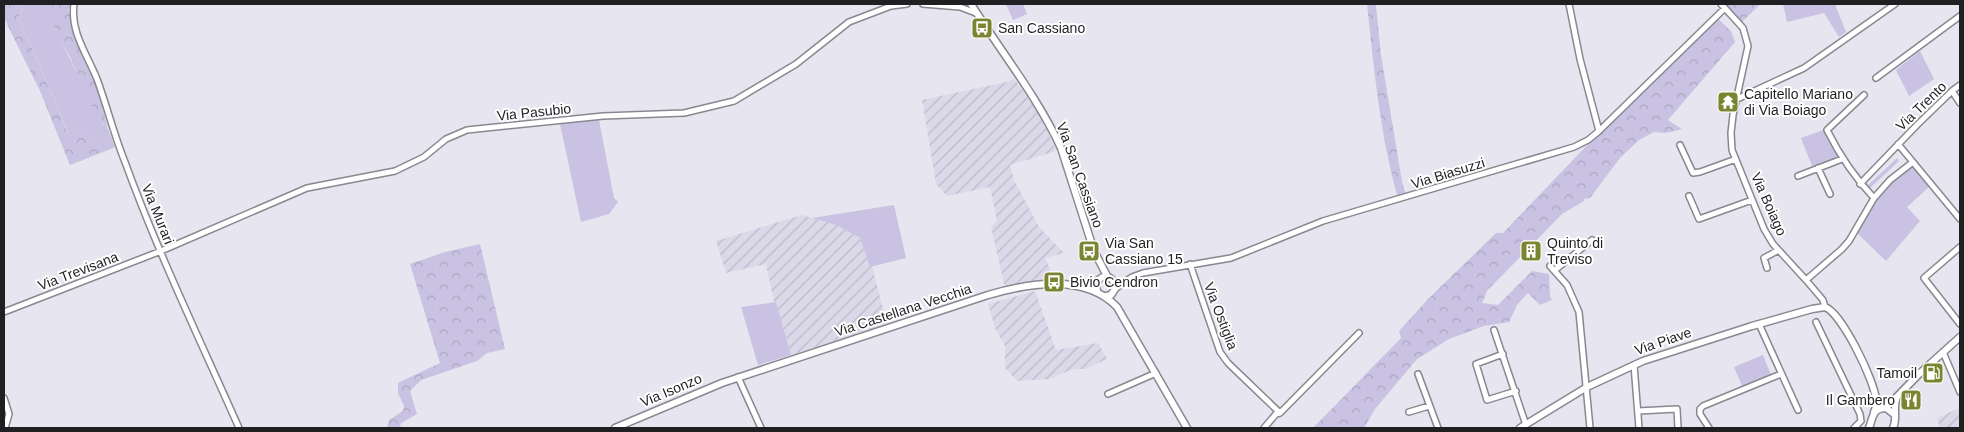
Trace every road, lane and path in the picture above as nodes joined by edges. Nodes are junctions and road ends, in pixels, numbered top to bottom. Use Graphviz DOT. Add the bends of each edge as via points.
graph roads {
  1 [pos="74,4"];
  2 [pos="907,4"];
  3 [pos="923,4"];
  4 [pos="971,4"];
  5 [pos="1569,4"];
  6 [pos="1895,4"];
  7 [pos="952,5"];
  8 [pos="1723,6"];
  9 [pos="976,13"];
  10 [pos="1960,16"];
  11 [pos="1876,78"];
  12 [pos="1960,85"];
  13 [pos="1952,91"];
  14 [pos="1864,95"];
  15 [pos="1735,100"];
  16 [pos="1960,103"];
  17 [pos="1599,131"];
  18 [pos="1898,144"];
  19 [pos="1680,145"];
  20 [pos="1736,159"];
  21 [pos="1842,159"];
  22 [pos="1913,162"];
  23 [pos="1818,168"];
  24 [pos="1798,176"];
  25 [pos="1860,184"];
  26 [pos="1830,194"];
  27 [pos="1689,196"];
  28 [pos="1874,198"];
  29 [pos="1752,200"];
  30 [pos="1960,219"];
  31 [pos="1592,240"];
  32 [pos="1960,247"];
  33 [pos="161,251"];
  34 [pos="1777,251"];
  35 [pos="1096,256"];
  36 [pos="1190,264"];
  37 [pos="1550,266"];
  38 [pos="1767,268"];
  39 [pos="1555,270"];
  40 [pos="1110,277"];
  41 [pos="1132,277"];
  42 [pos="1097,280"];
  43 [pos="1806,280"];
  44 [pos="1078,285"];
  45 [pos="1115,290"];
  46 [pos="1097,291"];
  47 [pos="1106,296"];
  48 [pos="1825,307"];
  49 [pos="1120,310"];
  50 [pos="4,312"];
  51 [pos="1816,322"];
  52 [pos="1758,324"];
  53 [pos="1960,324"];
  54 [pos="1494,330"];
  55 [pos="1359,333"];
  56 [pos="1960,337"];
  57 [pos="1943,352"];
  58 [pos="1503,354"];
  59 [pos="1634,364"];
  60 [pos="1156,373"];
  61 [pos="1418,374"];
  62 [pos="1781,374"];
  63 [pos="738,377"];
  64 [pos="1587,387"];
  65 [pos="1516,391"];
  66 [pos="1960,392"];
  67 [pos="1875,393"];
  68 [pos="1108,394"];
  69 [pos="4,398"];
  70 [pos="1894,398"];
  71 [pos="1881,400"];
  72 [pos="1429,406"];
  73 [pos="1886,408"];
  74 [pos="1638,410"];
  75 [pos="1798,410"];
  76 [pos="1409,412"];
  77 [pos="1874,412"];
  78 [pos="1280,413"];
  79 [pos="1895,423"];
  80 [pos="1871,426"];
  81 [pos="1523,427"];
  82 [pos="5,428"];
  83 [pos="239,428"];
  84 [pos="615,428"];
  85 [pos="762,428"];
  86 [pos="1187,428"];
  87 [pos="1264,428"];
  88 [pos="1438,428"];
  89 [pos="1590,428"];
  90 [pos="1639,428"];
  91 [pos="1678,428"];
  92 [pos="1709,428"];
  93 [pos="1854,428"];
  1 -- 33 [label="street, Via Murari" via="73,18 80,44 96,78 124,162"];
  2 -- 33 [label="street, Via Pasubio" via="891,6 849,22 796,64 734,101 684,113 603,116 467,130 446,139 424,157 395,171 307,188"];
  3 -- 7 [label="street"];
  4 -- 9 [label="main road, Via San Cassiano"];
  5 -- 17 [label="street"];
  6 -- 15 [label="street" via="1804,68"];
  7 -- 9 [label="street"];
  8 -- 15 [label="street, Via Boiago" via="1740,24 1747,39 1747,55"];
  8 -- 17 [label="street, Via Biasuzzi"];
  9 -- 35 [label="main road, Via San Cassiano" via="1042,109 1054,133"];
  10 -- 11 [label="street"];
  12 -- 13 [label="street, Via Trento"];
  13 -- 16 [label="street"];
  13 -- 18 [label="street, Via Trento"];
  14 -- 21 [label="street" via="1827,130"];
  15 -- 20 [label="street, Via Boiago" via="1731,134"];
  17 -- 36 [label="street, Via Biasuzzi" via="1574,147 1317,223 1231,258"];
  18 -- 22 [label="street"];
  18 -- 25 [label="street, Via Trento"];
  19 -- 20 [label="street" via="1693,173"];
  20 -- 29 [label="street, Via Boiago"];
  21 -- 23 [label="street"];
  21 -- 25 [label="street"];
  22 -- 28 [label="street"];
  22 -- 30 [label="street"];
  23 -- 24 [label="street"];
  23 -- 26 [label="street"];
  25 -- 28 [label="street"];
  27 -- 29 [label="street" via="1699,219"];
  28 -- 43 [label="street" via="1849,241"];
  29 -- 34 [label="street, Via Boiago"];
  31 -- 39 [label="street"];
  32 -- 53 [label="street" via="1924,278"];
  33 -- 50 [label="street, Via Trevisana"];
  33 -- 83 [label="street, Via Murari"];
  34 -- 38 [label="street" via="1764,258"];
  34 -- 43 [label="street, Via Boiago"];
  35 -- 40 [label="main road, Via San Cassiano"];
  35 -- 42 [label="main road, Via San Cassiano"];
  36 -- 41 [label="street, Via Biasuzzi"];
  36 -- 78 [label="street, Via Ostiglia" via="1220,352 1228,364"];
  37 -- 39 [label="street"];
  39 -- 64 [label="street" via="1567,285 1579,312"];
  40 -- 41 [label="street, Via Biasuzzi"];
  40 -- 42 [label="main road"];
  40 -- 45 [label="main road" via="1115,283"];
  41 -- 45 [label="street, Via Biasuzzi"];
  42 -- 44 [label="main road, Via Castellana Vecchia"];
  42 -- 46 [label="main road"];
  43 -- 48 [label="street, Via Boiago"];
  44 -- 46 [label="main road, Via Castellana Vecchia"];
  44 -- 63 [label="main road, Via Castellana Vecchia" via="1036,286 996,293"];
  45 -- 47 [label="main road"];
  45 -- 49 [label="main road"];
  46 -- 47 [label="main road"];
  47 -- 49 [label="main road"];
  48 -- 52 [label="main road, Via Piave"];
  48 -- 67 [label="main road, Via Boiago" via="1834,314 1853,343"];
  49 -- 60 [label="main road"];
  51 -- 93 [label="street" via="1862,420"];
  52 -- 59 [label="main road, Via Piave"];
  52 -- 62 [label="street"];
  54 -- 58 [label="street"];
  55 -- 78 [label="street"];
  56 -- 57 [label="main road"];
  57 -- 66 [label="street"];
  57 -- 70 [label="main road"];
  58 -- 65 [label="street"];
  58 -- 65 [label="street" via="1476,364 1487,400"];
  59 -- 64 [label="main road, Via Piave"];
  59 -- 74 [label="street"];
  60 -- 68 [label="street"];
  60 -- 86 [label="main road"];
  61 -- 72 [label="street"];
  62 -- 75 [label="street"];
  62 -- 92 [label="street" via="1703,406 1700,414"];
  63 -- 84 [label="main road, Via Isonzo"];
  63 -- 85 [label="street"];
  64 -- 81 [label="main road, Via Piave"];
  64 -- 89 [label="street"];
  65 -- 81 [label="street"];
  67 -- 71 [label="main road, Via Boiago"];
  67 -- 77 [label="main road, Via Boiago"];
  69 -- 82 [label="street" via="9,414"];
  70 -- 71 [label="main road" via="1886,402"];
  70 -- 73 [label="main road"];
  70 -- 79 [label="main road"];
  71 -- 73 [label="main road, Via Boiago"];
  72 -- 76 [label="street"];
  72 -- 88 [label="street"];
  73 -- 77 [label="main road"];
  73 -- 79 [label="main road"];
  74 -- 90 [label="street"];
  74 -- 91 [label="street" via="1677,409"];
  77 -- 80 [label="main road, Via Boiago"];
  78 -- 87 [label="street"];
}
